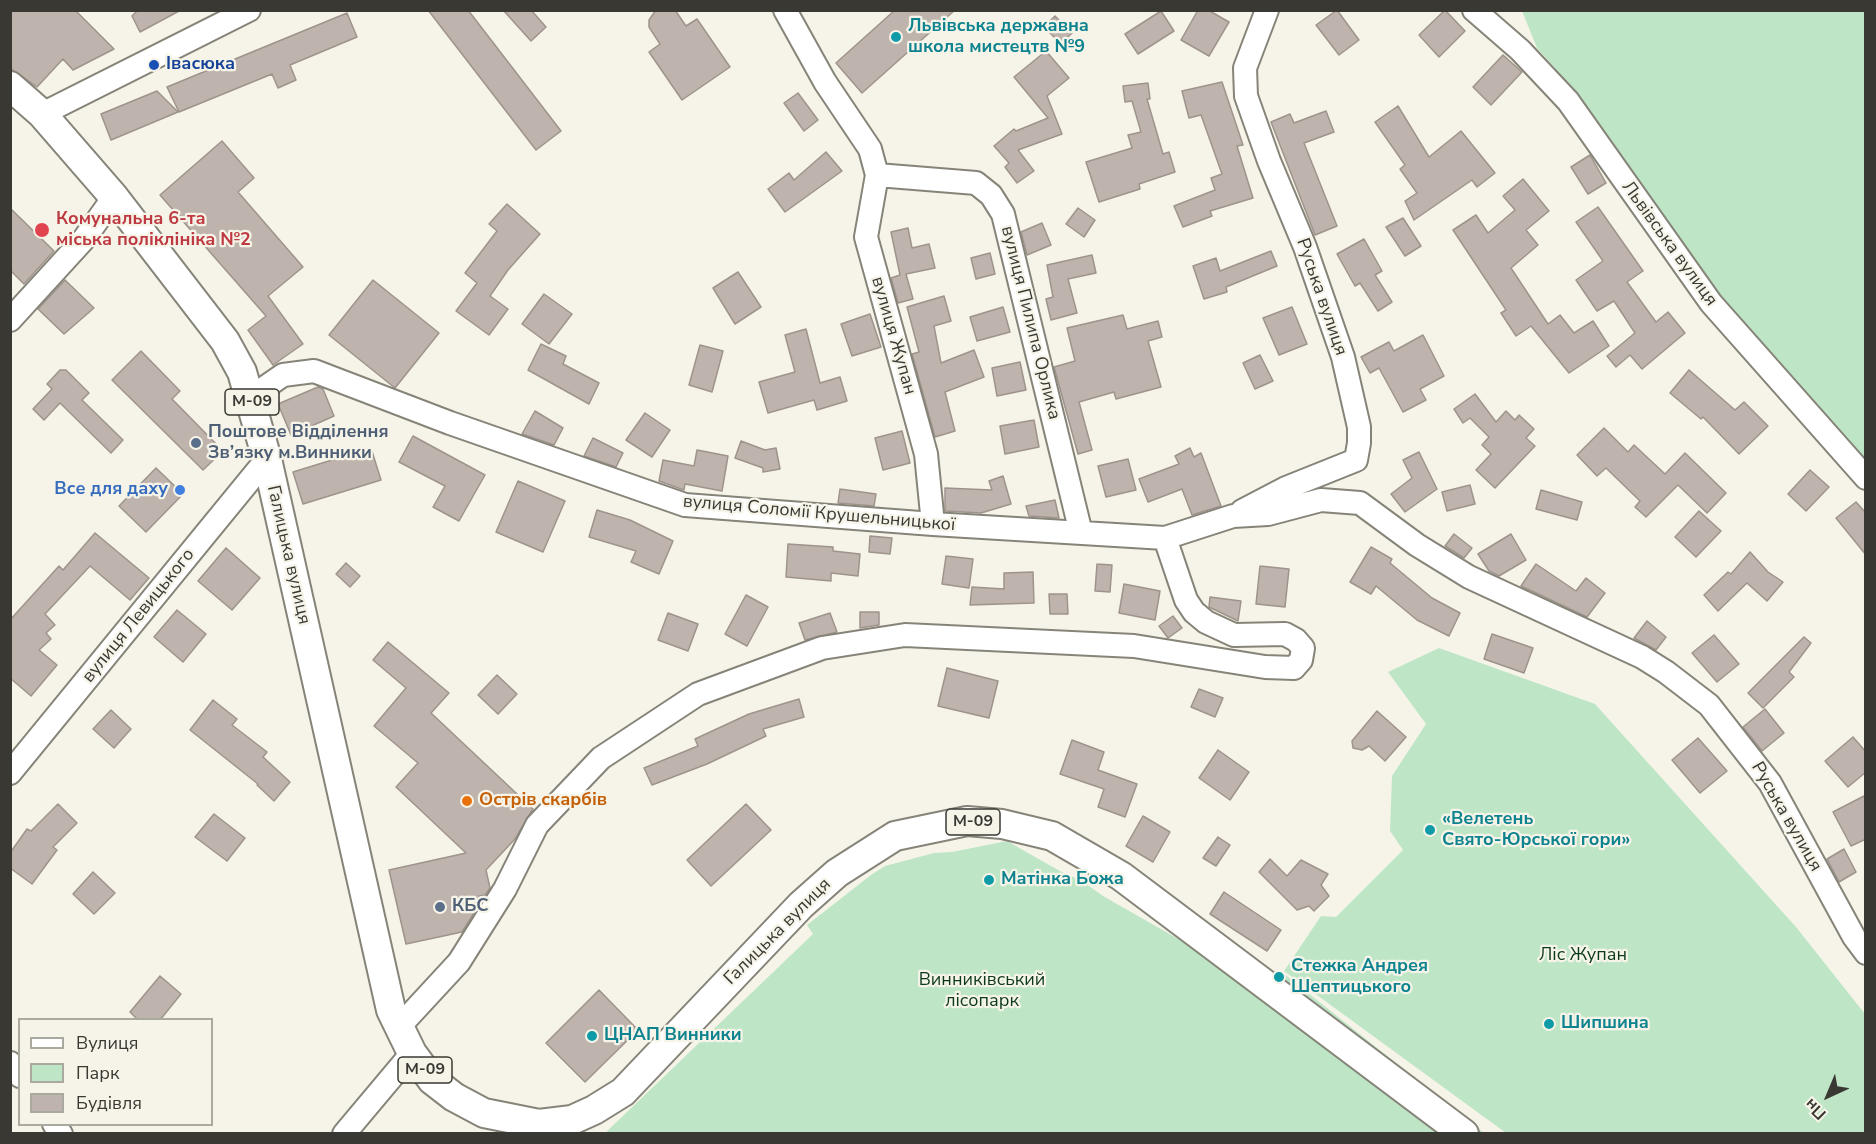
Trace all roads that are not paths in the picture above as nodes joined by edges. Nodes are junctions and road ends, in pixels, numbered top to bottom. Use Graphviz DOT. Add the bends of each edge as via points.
graph roads {
  1 [pos="249,10"];
  2 [pos="785,10"];
  3 [pos="1267,10"];
  4 [pos="1474,10"];
  5 [pos="10,86"];
  6 [pos="42,114"];
  7 [pos="877,175"];
  8 [pos="114,197"];
  9 [pos="10,320"];
  10 [pos="251,398"];
  11 [pos="267,459"];
  12 [pos="1866,478"];
  13 [pos="1233,516"];
  14 [pos="933,524"];
  15 [pos="1081,533"];
  16 [pos="1166,538"];
  17 [pos="1469,577"];
  18 [pos="10,773"];
  19 [pos="1866,953"];
  20 [pos="398,1028"];
  21 [pos="412,1053"];
  22 [pos="344,1134"];
  23 [pos="1464,1134"];
  1 -- 6 [label="street"];
  2 -- 7 [label="street, вулиця Жупан" via="825,82 870,149"];
  3 -- 13 [label="street, Руська вулиця" via="1245,68 1246,96 1343,357 1359,443 1356,460 1286,488"];
  4 -- 12 [label="street, Львівська вулиця" via="1520,50 1568,101 1711,303"];
  5 -- 6 [label="main road, Галицька вулиця / М-09"];
  6 -- 8 [label="main road, Галицька вулиця / М-09"];
  7 -- 14 [label="street, вулиця Жупан" via="866,237 926,454"];
  7 -- 15 [label="street, вулиця Пилипа Орлика" via="976,183 991,195 1003,214"];
  8 -- 9 [label="street" via="84,239"];
  8 -- 10 [label="main road, Галицька вулиця / М-09" via="225,341"];
  10 -- 11 [label="main road, Галицька вулиця / М-09"];
  10 -- 14 [label="street, вулиця Соломії Крушельницької" via="283,375 314,371 685,505"];
  11 -- 18 [label="street, вулиця Левицького"];
  11 -- 20 [label="main road, Галицька вулиця / М-09"];
  13 -- 16 [label="street, вулиця Соломії Крушельницької"];
  13 -- 17 [label="street, вулиця Соломії Крушельницької" via="1268,514 1321,500 1360,503 1417,546"];
  14 -- 15 [label="street, вулиця Соломії Крушельницької"];
  15 -- 16 [label="street, вулиця Соломії Крушельницької"];
  16 -- 20 [label="street" via="1186,600 1194,612 1234,635 1285,634 1296,640 1303,648 1301,660 1294,668 1134,646 905,635 822,648 698,694 601,758 537,825 505,890 459,962"];
  17 -- 19 [label="street, Руська вулиця" via="1642,657 1709,705 1770,783"];
  20 -- 21 [label="main road, Галицька вулиця / М-09"];
  21 -- 22 [label="street"];
  21 -- 23 [label="main road, Галицька вулиця / М-09" via="432,1080 484,1113 539,1124 572,1120 623,1092 801,905 837,873 895,836 967,822 1002,824 1052,836 1121,876"];
}
